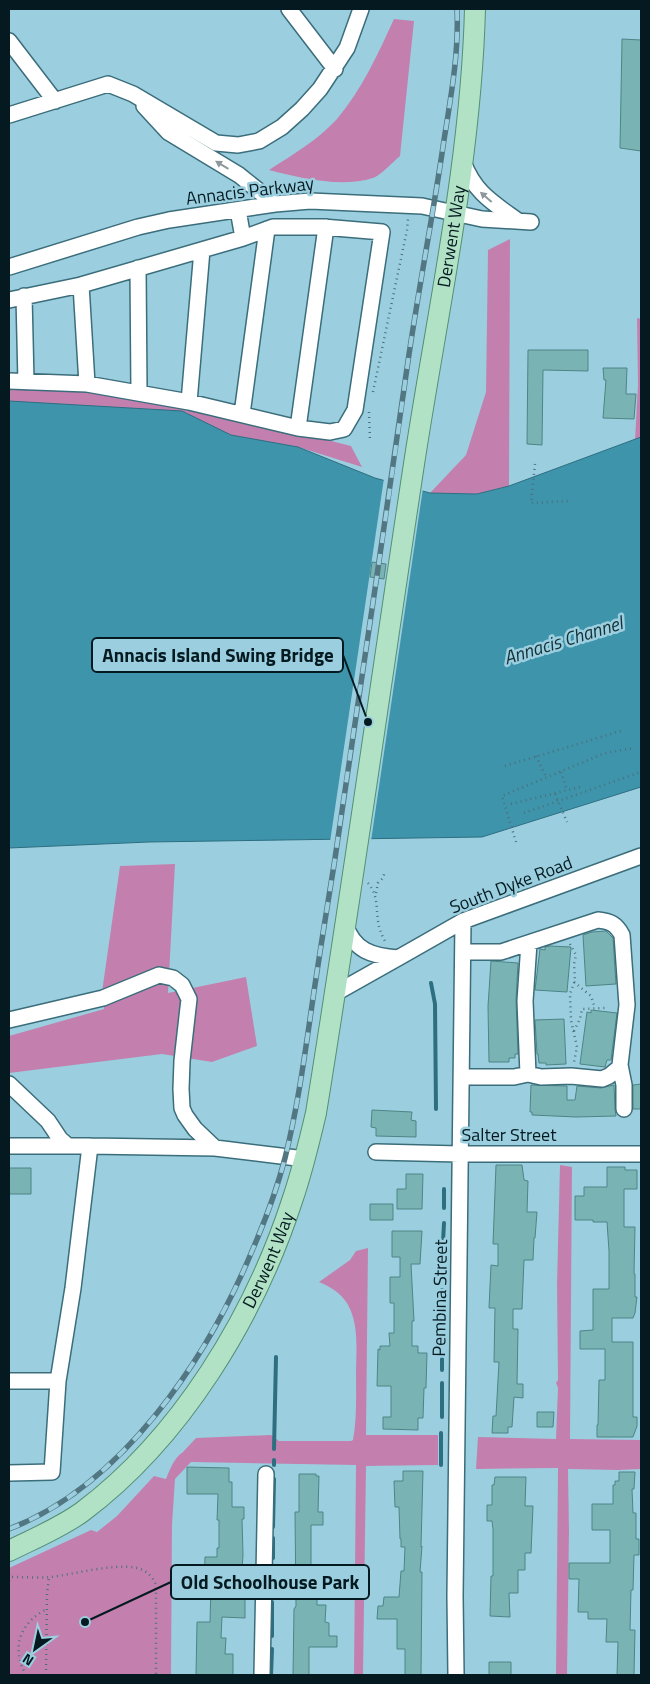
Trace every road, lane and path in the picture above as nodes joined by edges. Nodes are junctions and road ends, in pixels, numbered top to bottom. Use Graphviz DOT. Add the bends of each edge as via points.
graph roads {
  1 [pos="289,9"];
  2 [pos="361,9"];
  3 [pos="475,9"];
  4 [pos="9,41"];
  5 [pos="335,69"];
  6 [pos="133,94"];
  7 [pos="55,101"];
  8 [pos="9,115"];
  9 [pos="463,162"];
  10 [pos="275,204"];
  11 [pos="410,205"];
  12 [pos="238,210"];
  13 [pos="456,214"];
  14 [pos="326,227"];
  15 [pos="267,229"];
  16 [pos="243,238"];
  17 [pos="202,250"];
  18 [pos="9,267"];
  19 [pos="138,268"];
  20 [pos="81,285"];
  21 [pos="24,296"];
  22 [pos="9,300"];
  23 [pos="9,381"];
  24 [pos="26,382"];
  25 [pos="86,384"];
  26 [pos="139,392"];
  27 [pos="372,396"];
  28 [pos="189,402"];
  29 [pos="371,405"];
  30 [pos="242,414"];
  31 [pos="298,428"];
  32 [pos="370,441"];
  33 [pos="534,464"];
  34 [pos="569,501"];
  35 [pos="624,730"];
  36 [pos="634,748"];
  37 [pos="536,756"];
  38 [pos="505,766"];
  39 [pos="561,772"];
  40 [pos="641,772"];
  41 [pos="546,778"];
  42 [pos="580,787"];
  43 [pos="567,790"];
  44 [pos="555,794"];
  45 [pos="557,801"];
  46 [pos="511,804"];
  47 [pos="524,814"];
  48 [pos="567,822"];
  49 [pos="516,842"];
  50 [pos="641,856"];
  51 [pos="385,871"];
  52 [pos="359,874"];
  53 [pos="376,894"];
  54 [pos="463,921"];
  55 [pos="345,924"];
  56 [pos="564,931"];
  57 [pos="529,943"];
  58 [pos="463,952"];
  59 [pos="394,953"];
  60 [pos="574,982"];
  61 [pos="334,994"];
  62 [pos="595,1008"];
  63 [pos="606,1008"];
  64 [pos="9,1020"];
  65 [pos="574,1031"];
  66 [pos="620,1067"];
  67 [pos="528,1074"];
  68 [pos="572,1076"];
  69 [pos="461,1077"];
  70 [pos="9,1084"];
  71 [pos="624,1109"];
  72 [pos="9,1146"];
  73 [pos="68,1146"];
  74 [pos="90,1146"];
  75 [pos="215,1148"];
  76 [pos="376,1152"];
  77 [pos="460,1154"];
  78 [pos="641,1154"];
  79 [pos="305,1159"];
  80 [pos="9,1381"];
  81 [pos="58,1381"];
  82 [pos="9,1474"];
  83 [pos="266,1474"];
  84 [pos="9,1551"];
  85 [pos="49,1577"];
  86 [pos="9,1581"];
  87 [pos="47,1609"];
  88 [pos="26,1675"];
  89 [pos="46,1675"];
  90 [pos="156,1675"];
  91 [pos="262,1675"];
  92 [pos="456,1675"];
  1 -- 5 [label="street"];
  2 -- 5 [label="street" via="347,48"];
  3 -- 9 [label="main road, Derwent Way"];
  4 -- 7 [label="street"];
  5 -- 6 [label="street" via="282,127 259,141 238,145 216,143"];
  6 -- 7 [label="street" via="108,84"];
  10 -- 6 [label="street, one-way" via="239,175 168,132"];
  7 -- 8 [label="street"];
  9 -- 13 [label="main road, Derwent Way"];
  13 -- 9 [label="street, Annacis Parkway, one-way" via="525,222 486,198 476,188"];
  10 -- 11 [label="street, Annacis Parkway" via="310,200"];
  10 -- 12 [label="street, Annacis Parkway"];
  11 -- 13 [label="street, Annacis Parkway" via="434,207"];
  11 -- 27 [label="path"];
  12 -- 16 [label="street"];
  12 -- 18 [label="street, Annacis Parkway" via="169,220"];
  13 -- 52 [label="main road, Derwent Way" via="414,461"];
  14 -- 15 [label="street"];
  14 -- 31 [label="street"];
  14 -- 31 [label="street" via="382,232 355,410 344,429 330,432"];
  15 -- 16 [label="street"];
  15 -- 30 [label="street"];
  16 -- 17 [label="street"];
  17 -- 19 [label="street"];
  17 -- 28 [label="street"];
  19 -- 20 [label="street"];
  19 -- 26 [label="street"];
  20 -- 21 [label="street"];
  20 -- 25 [label="street"];
  21 -- 22 [label="street"];
  21 -- 24 [label="street"];
  23 -- 24 [label="street"];
  24 -- 25 [label="street"];
  25 -- 26 [label="street"];
  26 -- 28 [label="street"];
  28 -- 30 [label="street"];
  29 -- 32 [label="path"];
  30 -- 31 [label="street"];
  33 -- 34 [label="path" via="531,504"];
  35 -- 37 [label="path"];
  36 -- 39 [label="path" via="605,754"];
  37 -- 38 [label="path"];
  37 -- 41 [label="path"];
  39 -- 41 [label="path"];
  39 -- 43 [label="path"];
  40 -- 45 [label="path"];
  41 -- 49 [label="path" via="502,796"];
  42 -- 43 [label="path"];
  43 -- 44 [label="path"];
  44 -- 45 [label="path"];
  44 -- 46 [label="path"];
  45 -- 47 [label="path"];
  45 -- 48 [label="path"];
  50 -- 54 [label="street, South Dyke Road"];
  51 -- 53 [label="path"];
  52 -- 53 [label="path"];
  52 -- 55 [label="main road, Derwent Way"];
  53 -- 59 [label="path" via="381,933"];
  54 -- 58 [label="street, Pembina Street"];
  54 -- 59 [label="street, South Dyke Road"];
  55 -- 59 [label="street" via="353,941 363,949 372,954"];
  55 -- 61 [label="main road, Derwent Way"];
  56 -- 57 [label="street"];
  56 -- 60 [label="path" via="576,955"];
  56 -- 66 [label="street" via="598,920 617,926 622,935 627,1005"];
  57 -- 58 [label="street" via="501,952"];
  57 -- 67 [label="street" via="526,1001"];
  58 -- 69 [label="street, Pembina Street"];
  59 -- 61 [label="street, South Dyke Road"];
  60 -- 62 [label="path" via="591,996"];
  60 -- 65 [label="path" via="570,994"];
  61 -- 79 [label="main road, Derwent Way" via="316,1113"];
  62 -- 63 [label="path"];
  62 -- 65 [label="path" via="582,1008"];
  64 -- 75 [label="street" via="103,998 159,975 173,978 182,985 189,999 182,1061 182,1108 195,1129"];
  65 -- 68 [label="path" via="577,1047"];
  66 -- 68 [label="street" via="602,1079"];
  66 -- 71 [label="street"];
  67 -- 68 [label="street"];
  67 -- 69 [label="street"];
  69 -- 77 [label="street, Pembina Street"];
  70 -- 73 [label="street" via="48,1121"];
  72 -- 73 [label="street"];
  73 -- 74 [label="street"];
  74 -- 75 [label="street"];
  74 -- 81 [label="street"];
  75 -- 79 [label="street"];
  76 -- 77 [label="street, Salter Street"];
  77 -- 78 [label="street, Salter Street"];
  77 -- 92 [label="street, Pembina Street"];
  79 -- 84 [label="main road, Derwent Way" via="271,1258 243,1317 174,1421 139,1462 81,1513"];
  80 -- 81 [label="street"];
  81 -- 82 [label="street" via="52,1472"];
  83 -- 91 [label="street"];
  85 -- 86 [label="path" via="12,1577"];
  85 -- 87 [label="path"];
  85 -- 90 [label="path" via="118,1567 137,1568 153,1578 156,1585"];
  87 -- 88 [label="path" via="37,1614 19,1640 19,1657"];
  87 -- 89 [label="path"];
}
